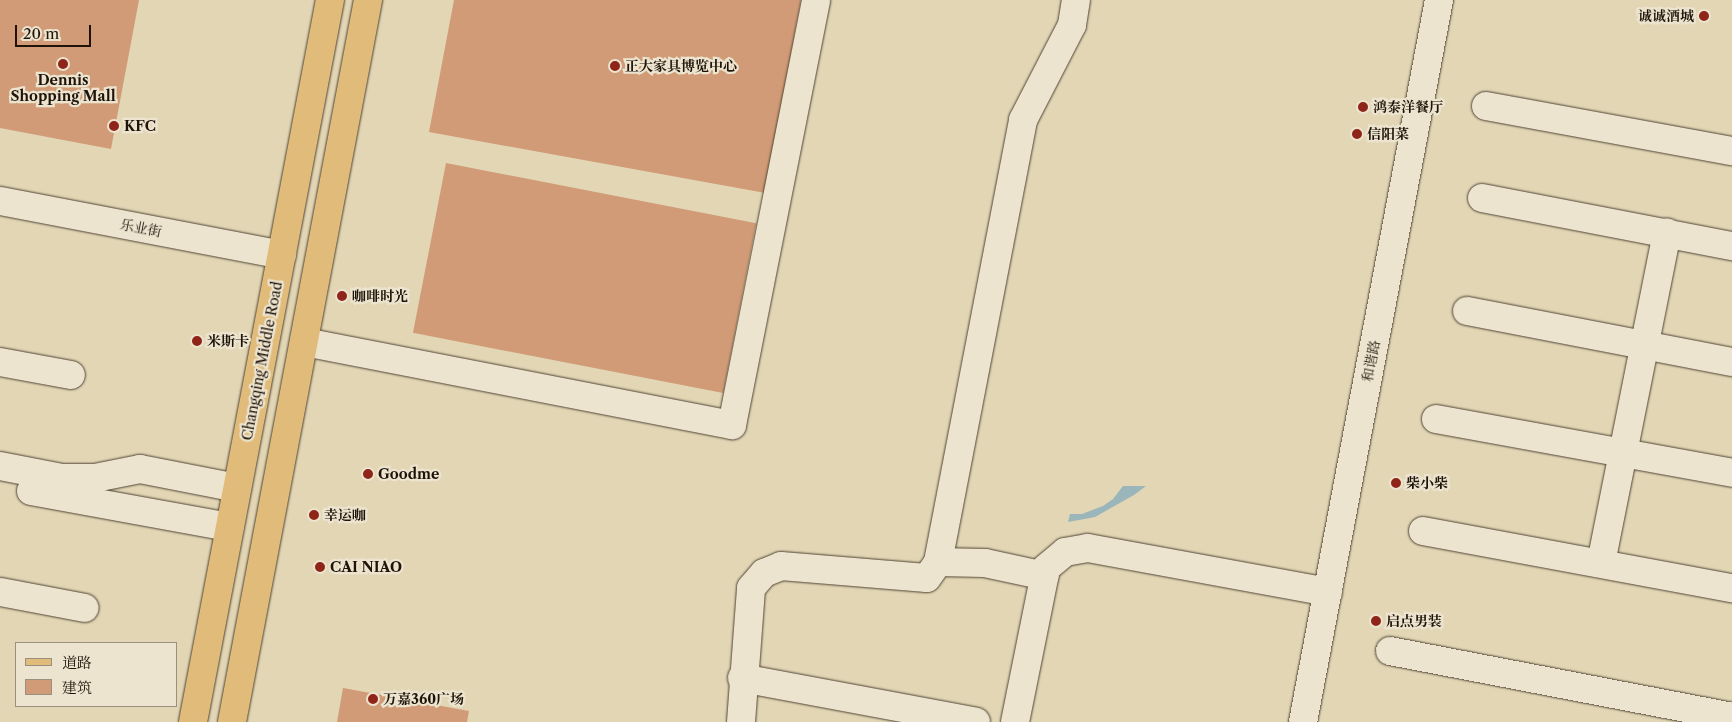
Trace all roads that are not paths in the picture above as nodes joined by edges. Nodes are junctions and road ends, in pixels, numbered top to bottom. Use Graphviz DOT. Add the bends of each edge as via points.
graph roads {
  1 [pos="330,0"];
  2 [pos="368,0"];
  3 [pos="816,0"];
  4 [pos="1076,0"];
  5 [pos="1439,0"];
  6 [pos="1486,106"];
  7 [pos="1732,151"];
  8 [pos="1482,198"];
  9 [pos="0,201"];
  10 [pos="1667,233"];
  11 [pos="1732,246"];
  12 [pos="282,254"];
  13 [pos="1467,311"];
  14 [pos="304,342"];
  15 [pos="1644,345"];
  16 [pos="0,362"];
  17 [pos="1732,362"];
  18 [pos="71,375"];
  19 [pos="1436,419"];
  20 [pos="1623,454"];
  21 [pos="0,466"];
  22 [pos="1732,473"];
  23 [pos="0,485"];
  24 [pos="237,488"];
  25 [pos="230,527"];
  26 [pos="1423,531"];
  27 [pos="938,562"];
  28 [pos="1601,564"];
  29 [pos="1045,576"];
  30 [pos="1732,588"];
  31 [pos="0,592"];
  32 [pos="1328,592"];
  33 [pos="85,608"];
  34 [pos="1390,651"];
  35 [pos="742,678"];
  36 [pos="1732,717"];
  37 [pos="193,722"];
  38 [pos="232,722"];
  39 [pos="741,722"];
  40 [pos="976,722"];
  41 [pos="1014,722"];
  42 [pos="1303,722"];
  1 -- 12 [label="main road, Changqing Middle Road"];
  2 -- 14 [label="main road"];
  3 -- 14 [label="street" via="732,425"];
  4 -- 27 [label="street" via="1072,25 1023,120"];
  5 -- 32 [label="street, 和谐路"];
  6 -- 7 [label="street"];
  8 -- 10 [label="street"];
  9 -- 12 [label="street, 乐业街"];
  10 -- 11 [label="street"];
  10 -- 15 [label="street"];
  12 -- 24 [label="main road, Changqing Middle Road"];
  13 -- 15 [label="street"];
  14 -- 38 [label="main road"];
  15 -- 17 [label="street"];
  15 -- 20 [label="street"];
  16 -- 18 [label="street"];
  19 -- 20 [label="street"];
  20 -- 22 [label="street"];
  20 -- 28 [label="street"];
  21 -- 24 [label="street" via="62,478 95,478 140,469"];
  23 -- 25 [label="street"];
  24 -- 25 [label="main road, Changqing Middle Road"];
  25 -- 37 [label="main road, Changqing Middle Road"];
  26 -- 28 [label="street"];
  27 -- 29 [label="street" via="985,564"];
  27 -- 35 [label="street" via="927,578 782,566 764,573 751,588"];
  28 -- 30 [label="street"];
  29 -- 32 [label="street" via="1046,568 1065,552 1088,548"];
  29 -- 41 [label="street"];
  31 -- 33 [label="street"];
  32 -- 42 [label="street, 和谐路"];
  34 -- 36 [label="street"];
  35 -- 39 [label="street"];
  35 -- 40 [label="street"];
}
